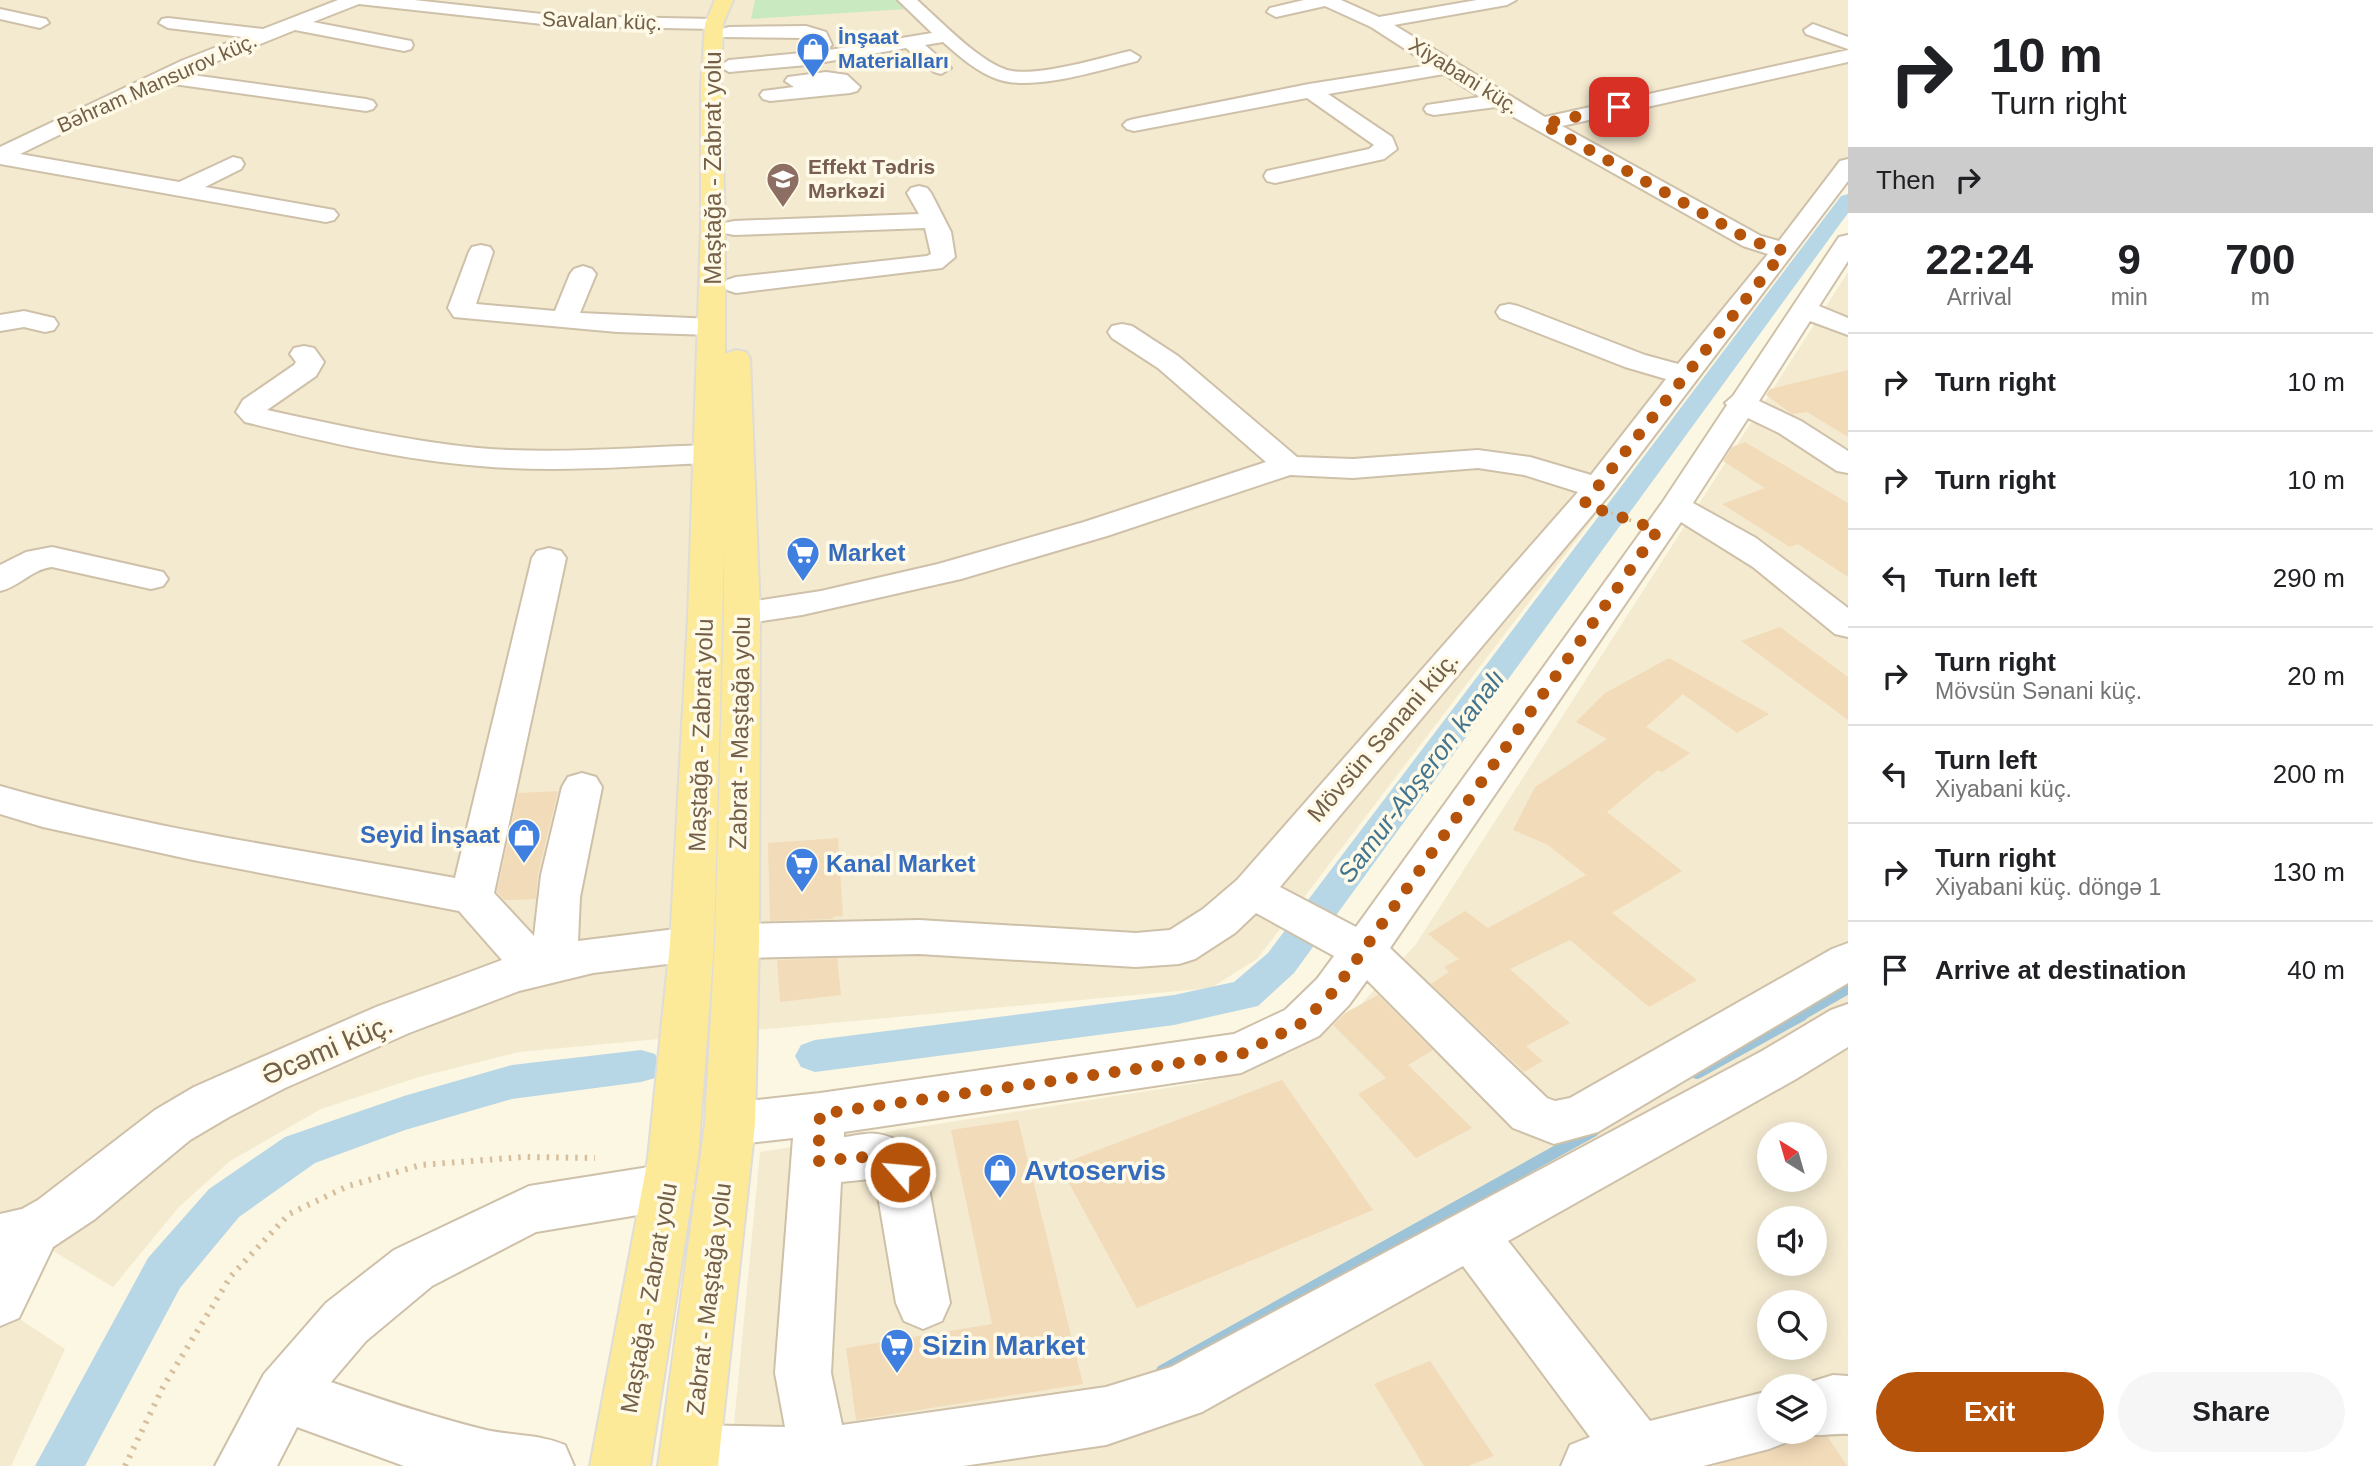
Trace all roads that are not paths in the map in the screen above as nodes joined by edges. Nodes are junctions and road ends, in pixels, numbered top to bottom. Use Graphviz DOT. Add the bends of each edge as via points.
graph roads {
  1 [pos="354,0"];
  2 [pos="364,0"];
  3 [pos="907,0"];
  4 [pos="1327,0"];
  5 [pos="1507,0"];
  6 [pos="26,4"];
  7 [pos="426,8"];
  8 [pos="0,12"];
  9 [pos="1276,12"];
  10 [pos="40,23"];
  11 [pos="168,23"];
  12 [pos="294,23"];
  13 [pos="1377,23"];
  14 [pos="395,24"];
  15 [pos="1813,30"];
  16 [pos="265,35"];
  17 [pos="947,36"];
  18 [pos="910,42"];
  19 [pos="738,43"];
  20 [pos="1848,43"];
  21 [pos="404,45"];
  22 [pos="823,45"];
  23 [pos="1848,56"];
  24 [pos="1130,57"];
  25 [pos="941,68"];
  26 [pos="1444,68"];
  27 [pos="163,77"];
  28 [pos="1309,90"];
  29 [pos="1499,100"];
  30 [pos="366,105"];
  31 [pos="1434,109"];
  32 [pos="1543,124"];
  33 [pos="1134,125"];
  34 [pos="3,152"];
  35 [pos="233,164"];
  36 [pos="1848,166"];
  37 [pos="1275,176"];
  38 [pos="185,188"];
  39 [pos="919,193"];
  40 [pos="326,215"];
  41 [pos="934,220"];
  42 [pos="733,228"];
  43 [pos="1848,242"];
  44 [pos="1784,251"];
  45 [pos="481,252"];
  46 [pos="583,274"];
  47 [pos="736,285"];
  48 [pos="1802,309"];
  49 [pos="1509,312"];
  50 [pos="564,320"];
  51 [pos="0,323"];
  52 [pos="45,324"];
  53 [pos="712,327"];
  54 [pos="1848,327"];
  55 [pos="1122,332"];
  56 [pos="304,354"];
  57 [pos="1684,375"];
  58 [pos="1740,402"];
  59 [pos="709,454"];
  60 [pos="1848,464"];
  61 [pos="1288,465"];
  62 [pos="1591,496"];
  63 [pos="1666,518"];
  64 [pos="549,558"];
  65 [pos="151,579"];
  66 [pos="0,581"];
  67 [pos="742,613"];
  68 [pos="1848,626"];
  69 [pos="582,788"];
  70 [pos="0,800"];
  71 [pos="1252,891"];
  72 [pos="472,897"];
  73 [pos="714,943"];
  74 [pos="1363,951"];
  75 [pos="1848,961"];
  76 [pos="547,966"];
  77 [pos="1848,1024"];
  78 [pos="730,1124"];
  79 [pos="819,1138"];
  80 [pos="668,1188"];
  81 [pos="17,1234"];
  82 [pos="1470,1234"];
  83 [pos="0,1300"];
  84 [pos="923,1303"];
  85 [pos="284,1394"];
  86 [pos="1848,1405"];
  87 [pos="1827,1406"];
  88 [pos="1757,1423"];
  89 [pos="1614,1459"];
  90 [pos="689,1461"];
  91 [pos="824,1462"];
  92 [pos="246,1466"];
  93 [pos="544,1466"];
  94 [pos="620,1466"];
  1 -- 12 [label="street, Bəhram Mansurov küç."];
  2 -- 7 [label="street, Savalan küç."];
  3 -- 17 [label="street"];
  4 -- 9 [label="street"];
  4 -- 13 [label="street, Xiyabani küç."];
  5 -- 13 [label="street"];
  6 -- 8 [label="street"];
  7 -- 14 [label="street"];
  7 -- 19 [label="street, Savalan küç."];
  8 -- 10 [label="street"];
  11 -- 16 [label="street"];
  12 -- 16 [label="street, Bəhram Mansurov küç."];
  12 -- 21 [label="street"];
  13 -- 26 [label="street, Xiyabani küç."];
  15 -- 20 [label="street"];
  16 -- 27 [label="street, Bəhram Mansurov küç."];
  17 -- 18 [label="street"];
  17 -- 24 [label="street" via="997,72 1016,77"];
  18 -- 19 [label="street" via="807,59"];
  18 -- 25 [label="street"];
  19 -- 22 [label="street" via="806,32 819,36"];
  19 -- 42 [label="main road, Zabrat - Maştağa yolu"];
  19 -- 53 [label="main road, Maştağa - Zabrat yolu" via="711,86"];
  23 -- 32 [label="street"];
  26 -- 28 [label="street"];
  26 -- 29 [label="street, Xiyabani küç."];
  27 -- 30 [label="street"];
  27 -- 34 [label="street, Bəhram Mansurov küç."];
  28 -- 33 [label="street"];
  28 -- 37 [label="street" via="1384,142 1386,149"];
  29 -- 31 [label="street"];
  29 -- 32 [label="street, Xiyabani küç."];
  32 -- 44 [label="street, Xiyabani küç." via="1752,241"];
  34 -- 38 [label="street"];
  35 -- 38 [label="street"];
  36 -- 44 [label="street, Mövsün Sənani küç."];
  38 -- 40 [label="street"];
  39 -- 41 [label="street"];
  41 -- 42 [label="street"];
  41 -- 47 [label="street" via="944,250 943,257 933,263"];
  42 -- 47 [label="main road, Zabrat - Maştağa yolu"];
  43 -- 48 [label="street"];
  44 -- 57 [label="street, Mövsün Sənani küç."];
  45 -- 50 [label="street" via="463,311"];
  46 -- 50 [label="street"];
  47 -- 67 [label="main road, Zabrat - Maştağa yolu"];
  48 -- 54 [label="street"];
  48 -- 58 [label="street"];
  49 -- 57 [label="street"];
  50 -- 53 [label="street"];
  51 -- 52 [label="street" via="24,319"];
  53 -- 59 [label="main road, Maştağa - Zabrat yolu"];
  55 -- 61 [label="street" via="1168,362"];
  56 -- 59 [label="street" via="310,362 306,370 253,406 255,416 362,440 478,457 533,460"];
  57 -- 62 [label="street, Mövsün Sənani küç."];
  58 -- 60 [label="street"];
  58 -- 63 [label="street"];
  59 -- 73 [label="main road, Maştağa - Zabrat yolu" via="706,618"];
  61 -- 62 [label="street" via="1348,471 1461,458 1498,460 1536,468"];
  61 -- 67 [label="street" via="970,567 822,603"];
  62 -- 71 [label="street, Mövsün Sənani küç."];
  63 -- 68 [label="street" via="1704,519 1739,540"];
  63 -- 74 [label="street"];
  64 -- 72 [label="street"];
  65 -- 66 [label="street" via="52,557 26,564"];
  67 -- 73 [label="main road, Zabrat - Maştağa yolu"];
  69 -- 76 [label="street"];
  70 -- 72 [label="street" via="180,842"];
  71 -- 73 [label="street, Mövsün Sənani küç." via="1219,921 1179,947 1136,950 919,937"];
  71 -- 74 [label="street"];
  72 -- 76 [label="street"];
  73 -- 76 [label="street, Əcəmi küç." via="600,954"];
  73 -- 78 [label="main road, Zabrat - Maştağa yolu"];
  73 -- 80 [label="main road, Maştağa - Zabrat yolu"];
  74 -- 75 [label="street" via="1530,1113 1553,1123 1581,1117"];
  74 -- 79 [label="street" via="1333,992 1302,1023 1241,1054"];
  76 -- 81 [label="street, Əcəmi küç." via="463,992 261,1076 192,1113 145,1144 74,1203"];
  77 -- 82 [label="street"];
  78 -- 79 [label="street"];
  78 -- 90 [label="main road, Zabrat - Maştağa yolu"];
  79 -- 84 [label="street" via="878,1156 900,1172"];
  79 -- 91 [label="street" via="803,1373"];
  80 -- 85 [label="street" via="529,1210 413,1268 346,1322"];
  80 -- 94 [label="main road, Maştağa - Zabrat yolu"];
  81 -- 83 [label="street"];
  82 -- 89 [label="street"];
  82 -- 91 [label="street" via="1182,1392 1105,1416"];
  85 -- 92 [label="street"];
  85 -- 93 [label="street" via="414,1440 489,1460"];
  86 -- 87 [label="street"];
  88 -- 89 [label="street"];
  90 -- 91 [label="street"];
}
